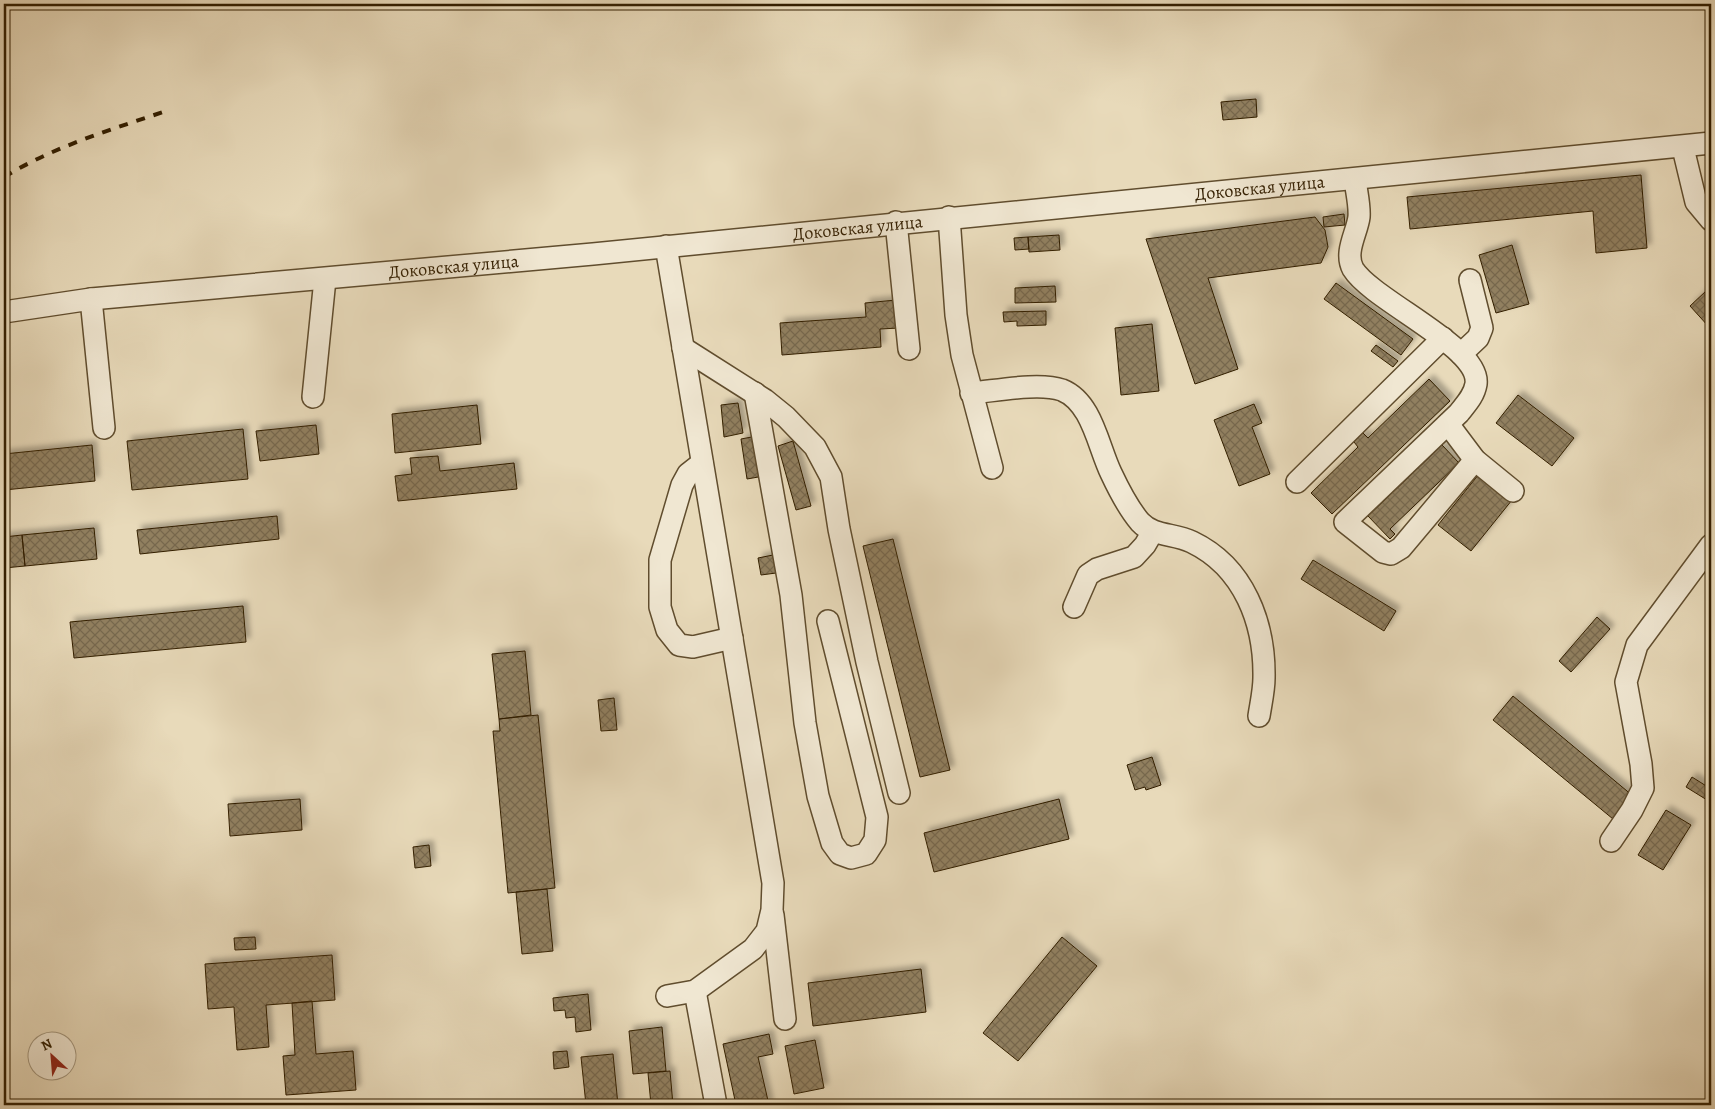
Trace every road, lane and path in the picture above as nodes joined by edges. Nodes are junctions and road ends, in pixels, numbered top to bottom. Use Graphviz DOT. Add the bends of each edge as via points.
graph roads {
  1 [pos="1711,144"];
  2 [pos="1683,148"];
  3 [pos="1355,178"];
  4 [pos="949,217"];
  5 [pos="1711,220"];
  6 [pos="896,222"];
  7 [pos="666,246"];
  8 [pos="324,279"];
  9 [pos="1470,280"];
  10 [pos="90,299"];
  11 [pos="4,312"];
  12 [pos="1443,338"];
  13 [pos="683,348"];
  14 [pos="909,350"];
  15 [pos="1461,354"];
  16 [pos="755,393"];
  17 [pos="971,393"];
  18 [pos="313,397"];
  19 [pos="1448,424"];
  20 [pos="104,428"];
  21 [pos="1475,460"];
  22 [pos="702,462"];
  23 [pos="992,468"];
  24 [pos="1298,482"];
  25 [pos="1513,491"];
  26 [pos="1152,532"];
  27 [pos="1711,545"];
  28 [pos="1074,607"];
  29 [pos="828,621"];
  30 [pos="732,638"];
  31 [pos="1259,716"];
  32 [pos="900,793"];
  33 [pos="1611,840"];
  34 [pos="772,910"];
  35 [pos="695,992"];
  36 [pos="667,996"];
  37 [pos="785,1019"];
  38 [pos="716,1105"];
  1 -- 2 [label="street, Доковская улица"];
  2 -- 3 [label="street, Доковская улица"];
  2 -- 5 [label="street" via="1696,202"];
  3 -- 4 [label="street, Доковская улица"];
  3 -- 12 [label="street" via="1359,217 1351,239 1352,267 1365,284"];
  4 -- 6 [label="street, Доковская улица"];
  4 -- 17 [label="street" via="956,315"];
  6 -- 7 [label="street, Доковская улица"];
  6 -- 14 [label="street"];
  7 -- 8 [label="street, Доковская улица"];
  7 -- 13 [label="street"];
  8 -- 10 [label="street, Доковская улица"];
  8 -- 18 [label="street"];
  9 -- 15 [label="street" via="1482,328 1478,338"];
  10 -- 11 [label="street, Доковская улица"];
  10 -- 20 [label="street"];
  12 -- 15 [label="street"];
  12 -- 24 [label="street"];
  13 -- 16 [label="street"];
  13 -- 22 [label="street"];
  15 -- 19 [label="street" via="1472,367 1476,382 1472,397"];
  16 -- 29 [label="street" via="791,595 805,723 818,796 832,842 840,854 851,858 866,854 875,840 876,817"];
  16 -- 32 [label="street" via="786,417 815,447 831,477 867,662"];
  17 -- 23 [label="street"];
  17 -- 26 [label="street" via="1038,387 1061,390 1077,400 1087,415 1111,474 1140,521"];
  19 -- 21 [label="street"];
  19 -- 21 [label="street" via="1345,522 1383,552 1391,554 1401,548"];
  21 -- 25 [label="street"];
  22 -- 30 [label="street"];
  22 -- 30 [label="street" via="688,474 660,560 660,607 667,630 680,645 694,647"];
  26 -- 28 [label="street" via="1146,545 1134,557 1088,575"];
  26 -- 31 [label="street" via="1181,536 1198,545 1221,562 1243,587 1256,614 1262,648 1264,679"];
  27 -- 33 [label="street" via="1637,645 1626,682 1643,788"];
  30 -- 34 [label="street" via="773,883"];
  34 -- 35 [label="street" via="767,931 753,949"];
  34 -- 37 [label="street"];
  35 -- 36 [label="street"];
  35 -- 38 [label="street"];
}
